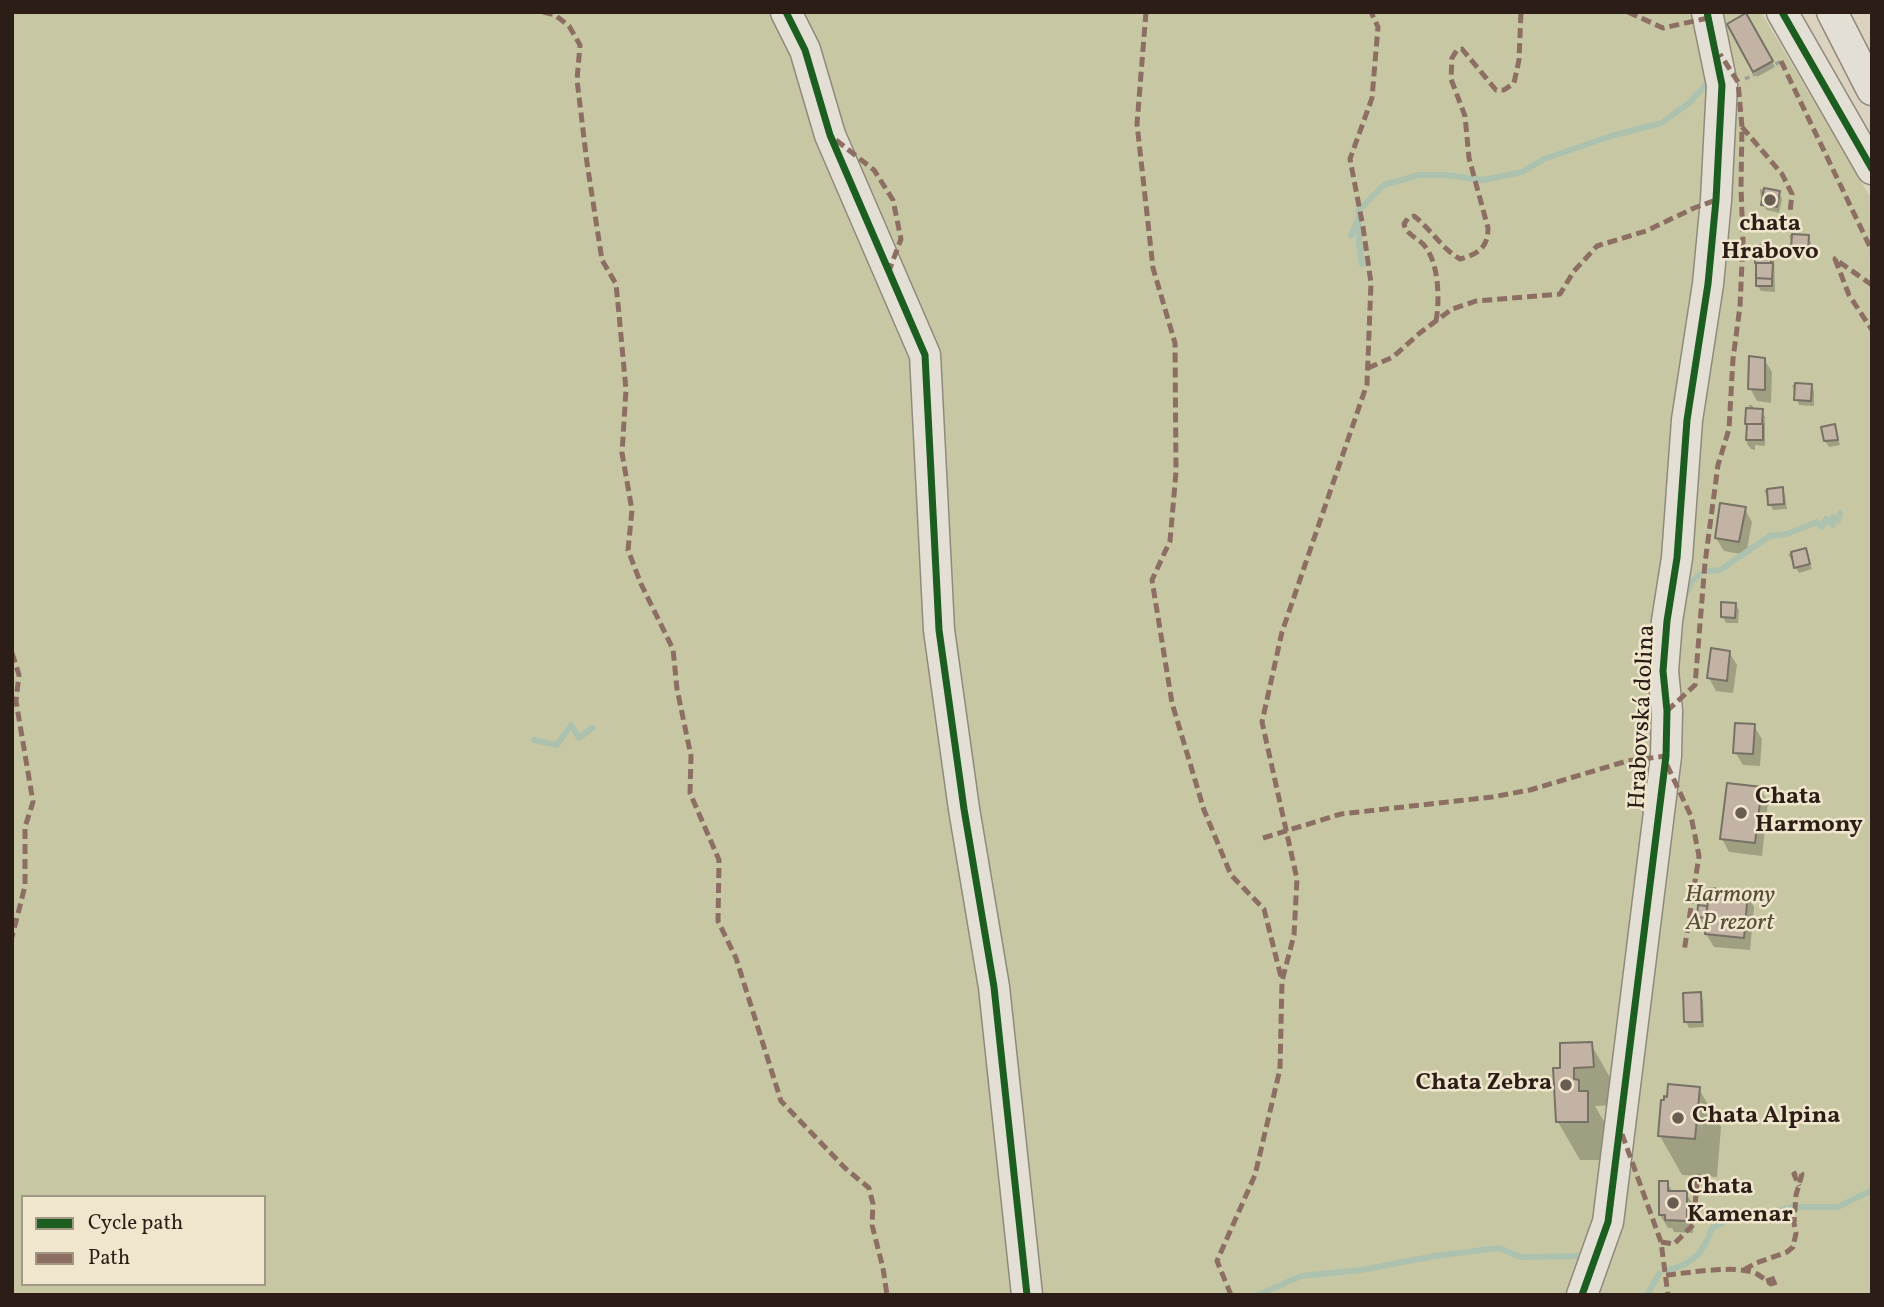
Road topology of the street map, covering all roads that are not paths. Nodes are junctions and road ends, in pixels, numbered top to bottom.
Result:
1 (786, 12) edge
2 (1707, 12) edge
3 (1782, 12) edge
4 (1832, 12) edge
5 (1872, 90) edge
6 (1872, 169) edge
7 (1027, 1295) edge
8 (1582, 1295) edge

1 - 7 street
2 - 8 street, Hrabovská dolina
3 - 6 street
4 - 5 street

